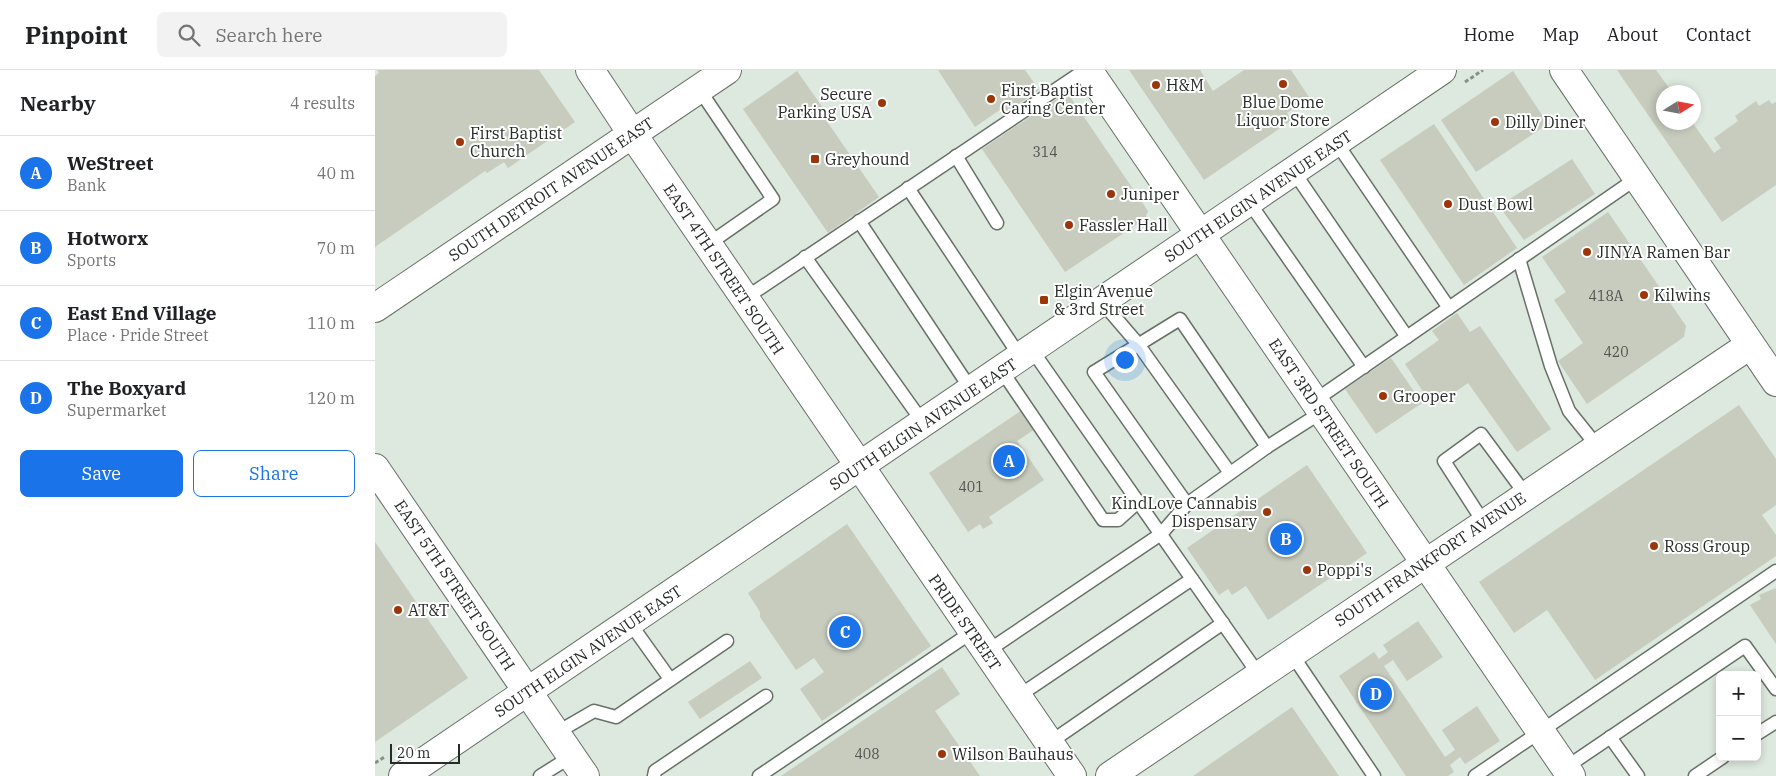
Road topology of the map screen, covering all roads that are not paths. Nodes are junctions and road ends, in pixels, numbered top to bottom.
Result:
1 (590, 70) edge
2 (727, 70) edge
3 (1086, 70) edge
4 (1443, 70) edge
5 (1564, 70) edge
6 (699, 89) junction
7 (633, 135) junction
8 (1337, 142) junction
9 (956, 156) junction
10 (1293, 172) junction
11 (1637, 178) junction
12 (908, 188) junction
13 (1249, 202) junction
14 (859, 221) junction
15 (997, 223) dead end
16 (1201, 235) junction
17 (707, 244) junction
18 (805, 257) junction
19 (1519, 259) junction
20 (744, 299) junction
21 (1102, 302) junction
22 (375, 308) edge
23 (1449, 308) junction
24 (1407, 337) junction
25 (1138, 344) junction
26 (1751, 345) junction
27 (1018, 360) junction
28 (1364, 367) junction
29 (1776, 382) edge
30 (973, 391) junction
31 (1318, 406) junction
32 (924, 424) junction
33 (1597, 446) junction
34 (1267, 447) junction
35 (375, 468) edge
36 (859, 468) junction
37 (1230, 473) junction
38 (1526, 495) junction
39 (1139, 502) junction
40 (1187, 504) junction
41 (1484, 522) junction
42 (1161, 534) junction
43 (1424, 562) junction
44 (1776, 571) edge
45 (1192, 579) junction
46 (630, 623) junction
47 (1223, 623) junction
48 (727, 641) dead end
49 (979, 642) junction
50 (1291, 653) junction
51 (1259, 675) junction
52 (670, 679) junction
53 (1776, 689) edge
54 (528, 692) junction
55 (766, 696) dead end
56 (1017, 697) junction
57 (1776, 722) edge
58 (1540, 731) junction
59 (1761, 731) edge
60 (556, 733) junction
61 (1610, 737) junction
62 (1049, 743) junction
63 (1717, 761) edge
64 (578, 766) edge
65 (1568, 772) edge
66 (403, 776) edge
67 (540, 776) edge
68 (654, 776) edge
69 (759, 776) edge
70 (1072, 776) edge
71 (1110, 776) edge
72 (1374, 776) edge
73 (1475, 776) edge
74 (1638, 776) edge
75 (1695, 776) edge

1 - 7 street, EAST 4TH STREET SOUTH
2 - 6 street, SOUTH DETROIT AVENUE EAST
3 - 9 lane
3 - 16 street, EAST 3RD STREET SOUTH
4 - 8 street, SOUTH ELGIN AVENUE EAST
5 - 11 street
6 - 7 street, SOUTH DETROIT AVENUE EAST
6 - 17 lane
7 - 17 street, EAST 4TH STREET SOUTH
7 - 22 street, SOUTH DETROIT AVENUE EAST
8 - 10 street, SOUTH ELGIN AVENUE EAST
8 - 23 lane
9 - 12 lane
9 - 15 lane
10 - 13 street, SOUTH ELGIN AVENUE EAST
10 - 24 lane
11 - 19 lane
11 - 26 street
12 - 14 lane
12 - 27 lane
13 - 16 street, SOUTH ELGIN AVENUE EAST
13 - 28 lane
14 - 18 lane
14 - 30 lane
16 - 21 street, SOUTH ELGIN AVENUE EAST
16 - 31 street, EAST 3RD STREET SOUTH
17 - 20 street, EAST 4TH STREET SOUTH
18 - 20 lane
18 - 32 lane
19 - 23 lane
19 - 33 lane
20 - 36 street, EAST 4TH STREET SOUTH
21 - 25 lane
21 - 27 street, SOUTH ELGIN AVENUE EAST
23 - 24 lane
24 - 28 lane
25 - 34 lane
25 - 37 lane
25 - 40 lane
26 - 29 street
26 - 33 street, SOUTH FRANKFORT AVENUE
27 - 30 street, SOUTH ELGIN AVENUE EAST
27 - 39 lane
27 - 39 lane
28 - 31 lane
30 - 32 street, SOUTH ELGIN AVENUE EAST
31 - 34 lane
31 - 43 street, EAST 3RD STREET SOUTH
32 - 36 street, SOUTH ELGIN AVENUE EAST
33 - 38 street, SOUTH FRANKFORT AVENUE
34 - 37 lane
35 - 54 street, EAST 5TH STREET SOUTH
36 - 46 street, SOUTH ELGIN AVENUE EAST
36 - 49 street, PRIDE STREET
37 - 40 lane
38 - 41 street, SOUTH FRANKFORT AVENUE
38 - 41 lane
39 - 42 lane
40 - 42 lane
41 - 43 street, SOUTH FRANKFORT AVENUE
42 - 45 lane
42 - 49 lane
43 - 50 street, SOUTH FRANKFORT AVENUE
43 - 58 street, EAST 3RD STREET SOUTH
44 - 58 lane
45 - 47 lane
45 - 56 lane
46 - 52 lane
46 - 54 street, SOUTH ELGIN AVENUE EAST
47 - 51 lane
47 - 62 lane
48 - 52 lane
49 - 56 street, PRIDE STREET
49 - 69 lane
50 - 51 street, SOUTH FRANKFORT AVENUE
50 - 72 lane
51 - 71 street, SOUTH FRANKFORT AVENUE
52 - 60 lane
53 - 61 lane
54 - 60 street, EAST 5TH STREET SOUTH
54 - 66 street, SOUTH ELGIN AVENUE EAST
55 - 68 lane
56 - 62 street, PRIDE STREET
57 - 59 lane
58 - 65 street, EAST 3RD STREET SOUTH
58 - 73 lane
60 - 64 street, EAST 5TH STREET SOUTH
61 - 65 lane
61 - 74 lane
62 - 70 street, PRIDE STREET
63 - 75 lane
64 - 67 lane

